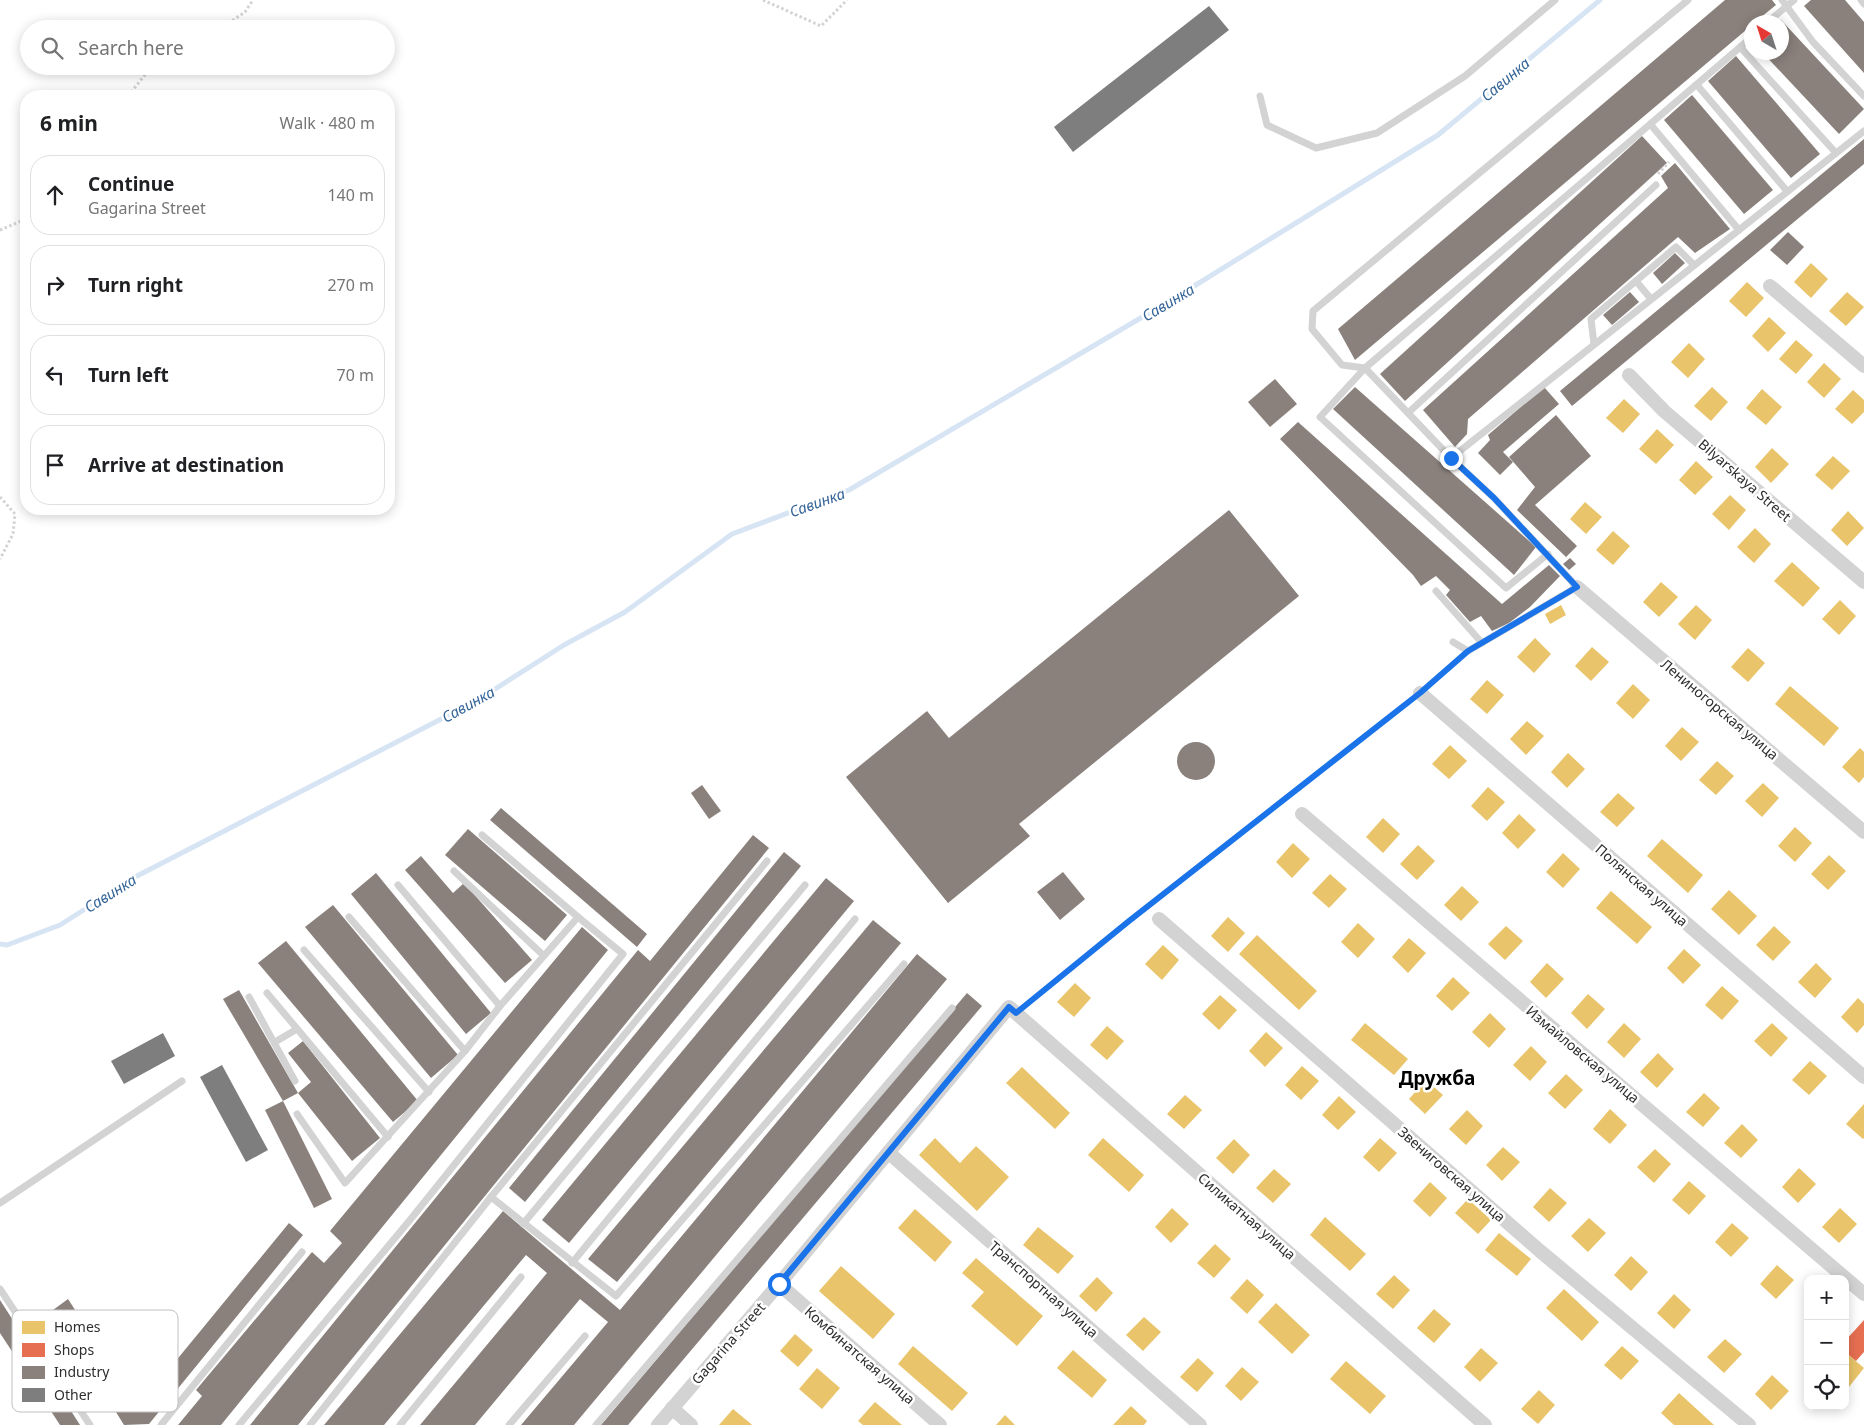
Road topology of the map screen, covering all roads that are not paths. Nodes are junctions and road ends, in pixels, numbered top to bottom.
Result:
1 (1555, 0) edge
2 (1688, 0) edge
3 (1794, 0) edge
4 (1861, 0) edge
5 (1784, 3) edge
6 (1864, 4) edge
7 (1774, 15) edge
8 (1744, 44) edge
9 (1740, 47) junction
10 (1697, 85) junction
11 (1260, 96) dead end
12 (1864, 96) edge
13 (1651, 125) junction
14 (1864, 131) edge
15 (1836, 153) junction
16 (1656, 185) road end
17 (1787, 192) junction
18 (1739, 230) junction
19 (1694, 265) junction
20 (1636, 281) junction
21 (1770, 286) dead end
22 (1651, 299) junction
23 (1594, 344) junction
24 (1864, 366) edge
25 (1364, 368) junction
26 (1629, 375) dead end
27 (1408, 413) junction
28 (1451, 458) junction
29 (1548, 554) junction
30 (1864, 582) edge
31 (1577, 587) junction
32 (1436, 591) dead end
33 (1453, 642) dead end
34 (1482, 643) junction
35 (1420, 693) road end
36 (1302, 814) dead end
37 (1864, 832) edge
38 (482, 835) dead end
39 (767, 861) dead end
40 (454, 871) dead end
41 (398, 885) dead end
42 (804, 885) dead end
43 (349, 917) dead end
44 (578, 917) junction
45 (855, 919) dead end
46 (1159, 919) dead end
47 (304, 950) dead end
48 (543, 955) junction
49 (904, 964) dead end
50 (267, 992) dead end
51 (250, 997) dead end
52 (500, 1006) junction
53 (952, 1008) dead end
54 (1013, 1010) joint
55 (297, 1029) junction
56 (275, 1042) junction
57 (465, 1051) junction
58 (1864, 1077) edge
59 (182, 1081) dead end
60 (295, 1081) dead end
61 (429, 1092) junction
62 (297, 1114) dead end
63 (388, 1137) junction
64 (889, 1153) junction
65 (491, 1197) junction
66 (0, 1203) edge
67 (523, 1224) junction
68 (302, 1252) dead end
69 (572, 1263) junction
70 (521, 1278) dead end
71 (779, 1284) junction
72 (0, 1289) edge
73 (1864, 1294) edge
74 (14, 1310) edge
75 (585, 1336) dead end
76 (178, 1404) edge
77 (672, 1408) junction
78 (81, 1412) edge
79 (172, 1412) edge
80 (90, 1425) edge
81 (161, 1425) edge
82 (240, 1425) edge
83 (310, 1425) edge
84 (400, 1425) edge
85 (509, 1425) edge
86 (596, 1425) edge
87 (658, 1425) edge
88 (691, 1425) edge
89 (940, 1425) edge
90 (1200, 1425) edge
91 (1485, 1425) edge
92 (1749, 1425) edge

1 - 11 lane
2 - 25 lane
3 - 5 lane
4 - 6 lane
5 - 7 lane
5 - 12 lane
8 - 9 lane
9 - 10 lane
9 - 15 lane
10 - 13 lane
10 - 17 lane
13 - 18 lane
13 - 25 lane
14 - 15 lane
15 - 17 lane
16 - 27 lane
17 - 18 lane
18 - 19 lane
19 - 20 lane
19 - 22 lane
20 - 22 lane
20 - 23 lane
21 - 24 street
22 - 23 lane
23 - 28 lane
25 - 27 lane
25 - 29 lane
26 - 30 street, Bilyarskaya Street
27 - 28 lane
28 - 29 lane
29 - 31 lane
31 - 34 lane
31 - 37 street, Лениногорская улица
32 - 34 lane
33 - 34 lane
35 - 58 street, Полянская улица
36 - 73 street, Измайловская улица
38 - 44 lane
39 - 65 lane
40 - 48 lane
41 - 52 lane
42 - 67 lane
43 - 57 lane
44 - 48 lane
44 - 82 lane
45 - 69 lane
46 - 92 street, Звениговская улица
47 - 61 lane
48 - 52 lane
49 - 69 lane
50 - 55 lane
51 - 56 lane
52 - 57 lane
53 - 86 lane
54 - 64 street, Gagarina Street
54 - 91 street, Силикатная улица
55 - 56 lane
55 - 63 lane
56 - 60 lane
57 - 61 lane
59 - 66 lane
61 - 63 lane
62 - 63 lane
64 - 71 street, Gagarina Street
64 - 90 street, Транспортная улица
65 - 67 lane
65 - 83 lane
67 - 69 lane
68 - 76 lane
70 - 84 lane
71 - 77 street, Gagarina Street
71 - 89 street, Комбинатская улица
72 - 74 lane
75 - 85 lane
77 - 87 street, Gagarina Street
77 - 88 street
78 - 80 lane
79 - 81 lane

